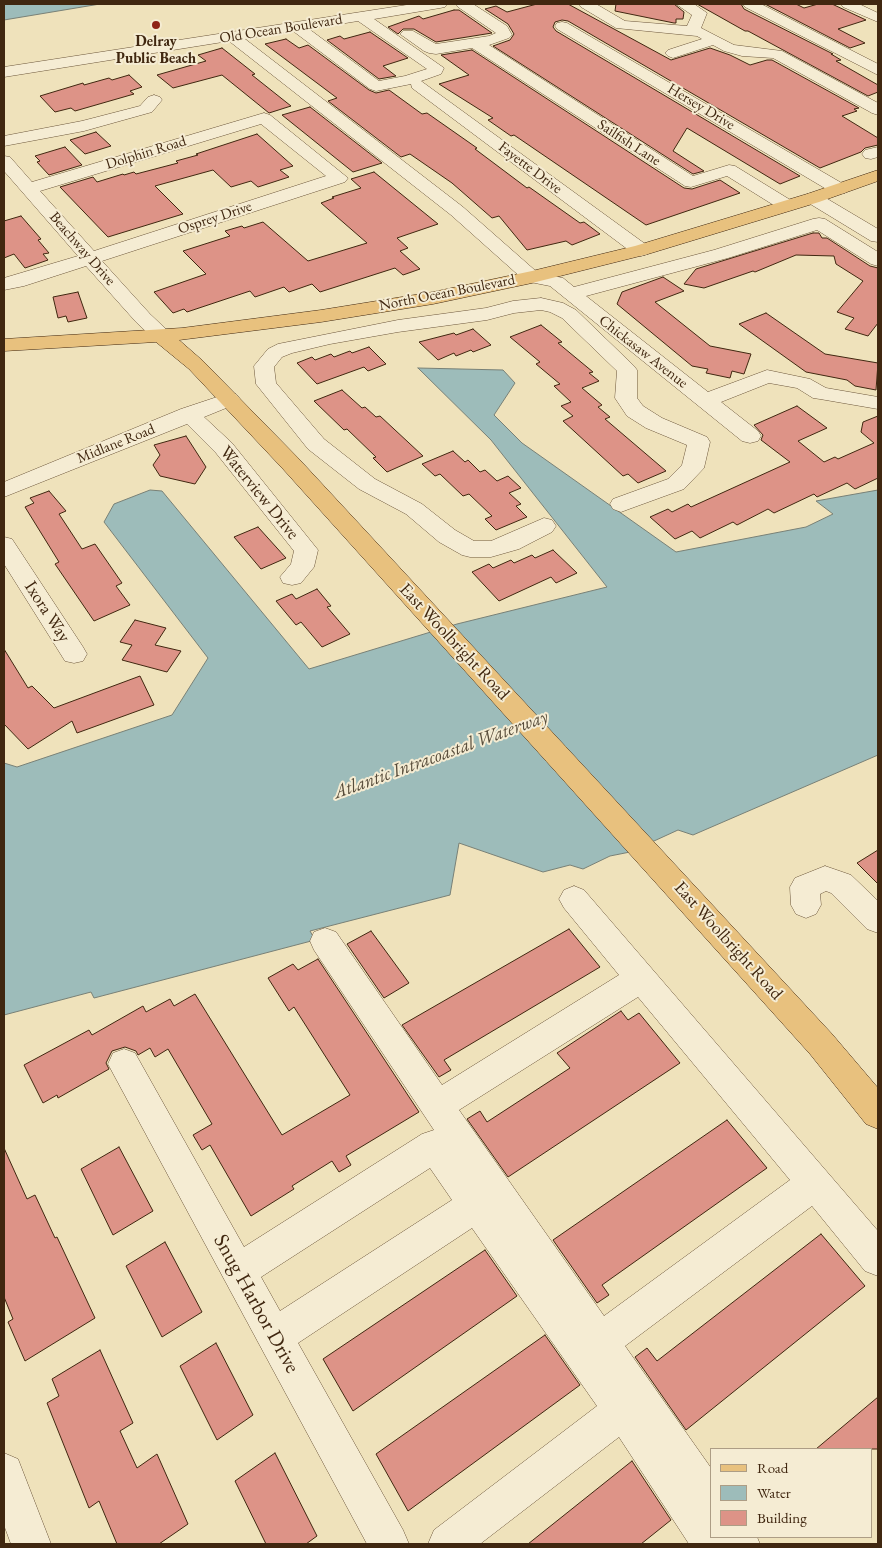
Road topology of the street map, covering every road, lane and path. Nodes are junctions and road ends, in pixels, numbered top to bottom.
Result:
1 (440, 4) edge
2 (462, 4) edge
3 (586, 4) edge
4 (683, 4) edge
5 (750, 4) edge
6 (848, 4) edge
7 (379, 14) junction
8 (362, 17) junction
9 (878, 18) edge
10 (562, 26) dead end
11 (297, 27) junction
12 (692, 32) junction
13 (233, 37) junction
14 (715, 40) junction
15 (478, 45) dead end
16 (673, 53) dead end
17 (878, 70) edge
18 (4, 72) edge
19 (418, 85) dead end
20 (154, 100) dead end
21 (878, 110) edge
22 (264, 118) joint
23 (4, 141) edge
24 (4, 161) edge
25 (878, 175) edge
26 (29, 189) junction
27 (839, 189) junction
28 (820, 202) junction
29 (786, 205) junction
30 (690, 235) junction
31 (878, 237) edge
32 (641, 250) junction
33 (717, 256) junction
34 (91, 258) junction
35 (878, 260) edge
36 (532, 276) junction
37 (508, 282) junction
38 (4, 284) edge
39 (487, 286) junction
40 (570, 294) junction
41 (512, 307) junction
42 (162, 336) junction
43 (4, 345) edge
44 (229, 399) junction
45 (706, 402) junction
46 (878, 403) edge
47 (189, 414) junction
48 (750, 436) dead end
49 (4, 490) edge
50 (621, 504) dead end
51 (544, 526) dead end
52 (4, 546) edge
53 (292, 577) dead end
54 (74, 654) dead end
55 (574, 899) dead end
56 (806, 905) dead end
57 (878, 920) edge
58 (325, 940) dead end
59 (641, 978) junction
60 (124, 1064) dead end
61 (437, 1106) junction
62 (878, 1113) edge
63 (815, 1184) junction
64 (475, 1205) junction
65 (878, 1258) edge
66 (238, 1271) junction
67 (274, 1337) junction
68 (600, 1342) junction
69 (623, 1410) junction
70 (4, 1473) edge
71 (710, 1501) edge
72 (32, 1544) edge
73 (389, 1544) edge
74 (448, 1544) edge
75 (713, 1544) edge

1 - 7 street, Old Ocean Boulevard
2 - 7 street
3 - 12 street
4 - 12 street
5 - 17 street
6 - 9 street
7 - 8 street, Old Ocean Boulevard
8 - 11 street, Old Ocean Boulevard
8 - 11 street
10 - 27 street, Hersey Drive
11 - 13 street, Old Ocean Boulevard
12 - 14 street
13 - 18 street, Old Ocean Boulevard
13 - 36 street
14 - 16 street
14 - 21 street
15 - 29 street, Sailfish Lane
19 - 32 street, Fayette Drive
20 - 23 street
22 - 26 street, Dolphin Road
22 - 34 street, Osprey Drive
24 - 26 street, Beachway Drive
25 - 27 main road, North Ocean Boulevard
26 - 34 street, Beachway Drive
27 - 28 main road, North Ocean Boulevard
28 - 29 main road, North Ocean Boulevard
28 - 31 street
29 - 30 main road, North Ocean Boulevard
30 - 32 main road, North Ocean Boulevard
30 - 33 street
32 - 36 main road, North Ocean Boulevard
33 - 35 street
33 - 40 street
34 - 38 street, Osprey Drive
34 - 42 street, Beachway Drive
36 - 37 main road, North Ocean Boulevard
36 - 40 street, Chickasaw Avenue
37 - 39 main road, North Ocean Boulevard
37 - 41 street
39 - 41 street
39 - 42 main road, North Ocean Boulevard
40 - 45 street, Chickasaw Avenue
41 - 50 street
41 - 51 street
42 - 43 main road, North Ocean Boulevard
42 - 44 main road, East Woolbright Road
44 - 47 street, Midlane Road
44 - 62 main road, East Woolbright Road
45 - 46 street
45 - 48 street, Chickasaw Avenue
47 - 49 street, Midlane Road
47 - 53 street, Waterview Drive
52 - 54 street, Ixora Way
55 - 59 street
56 - 57 street
58 - 61 street
59 - 61 street
59 - 63 street
60 - 66 street, Snug Harbor Drive
61 - 68 street
63 - 65 street
63 - 68 street
64 - 66 street
64 - 67 street
64 - 69 street
66 - 67 street, Snug Harbor Drive
67 - 73 street, Snug Harbor Drive
68 - 71 street
69 - 74 street
69 - 75 street
70 - 72 street

